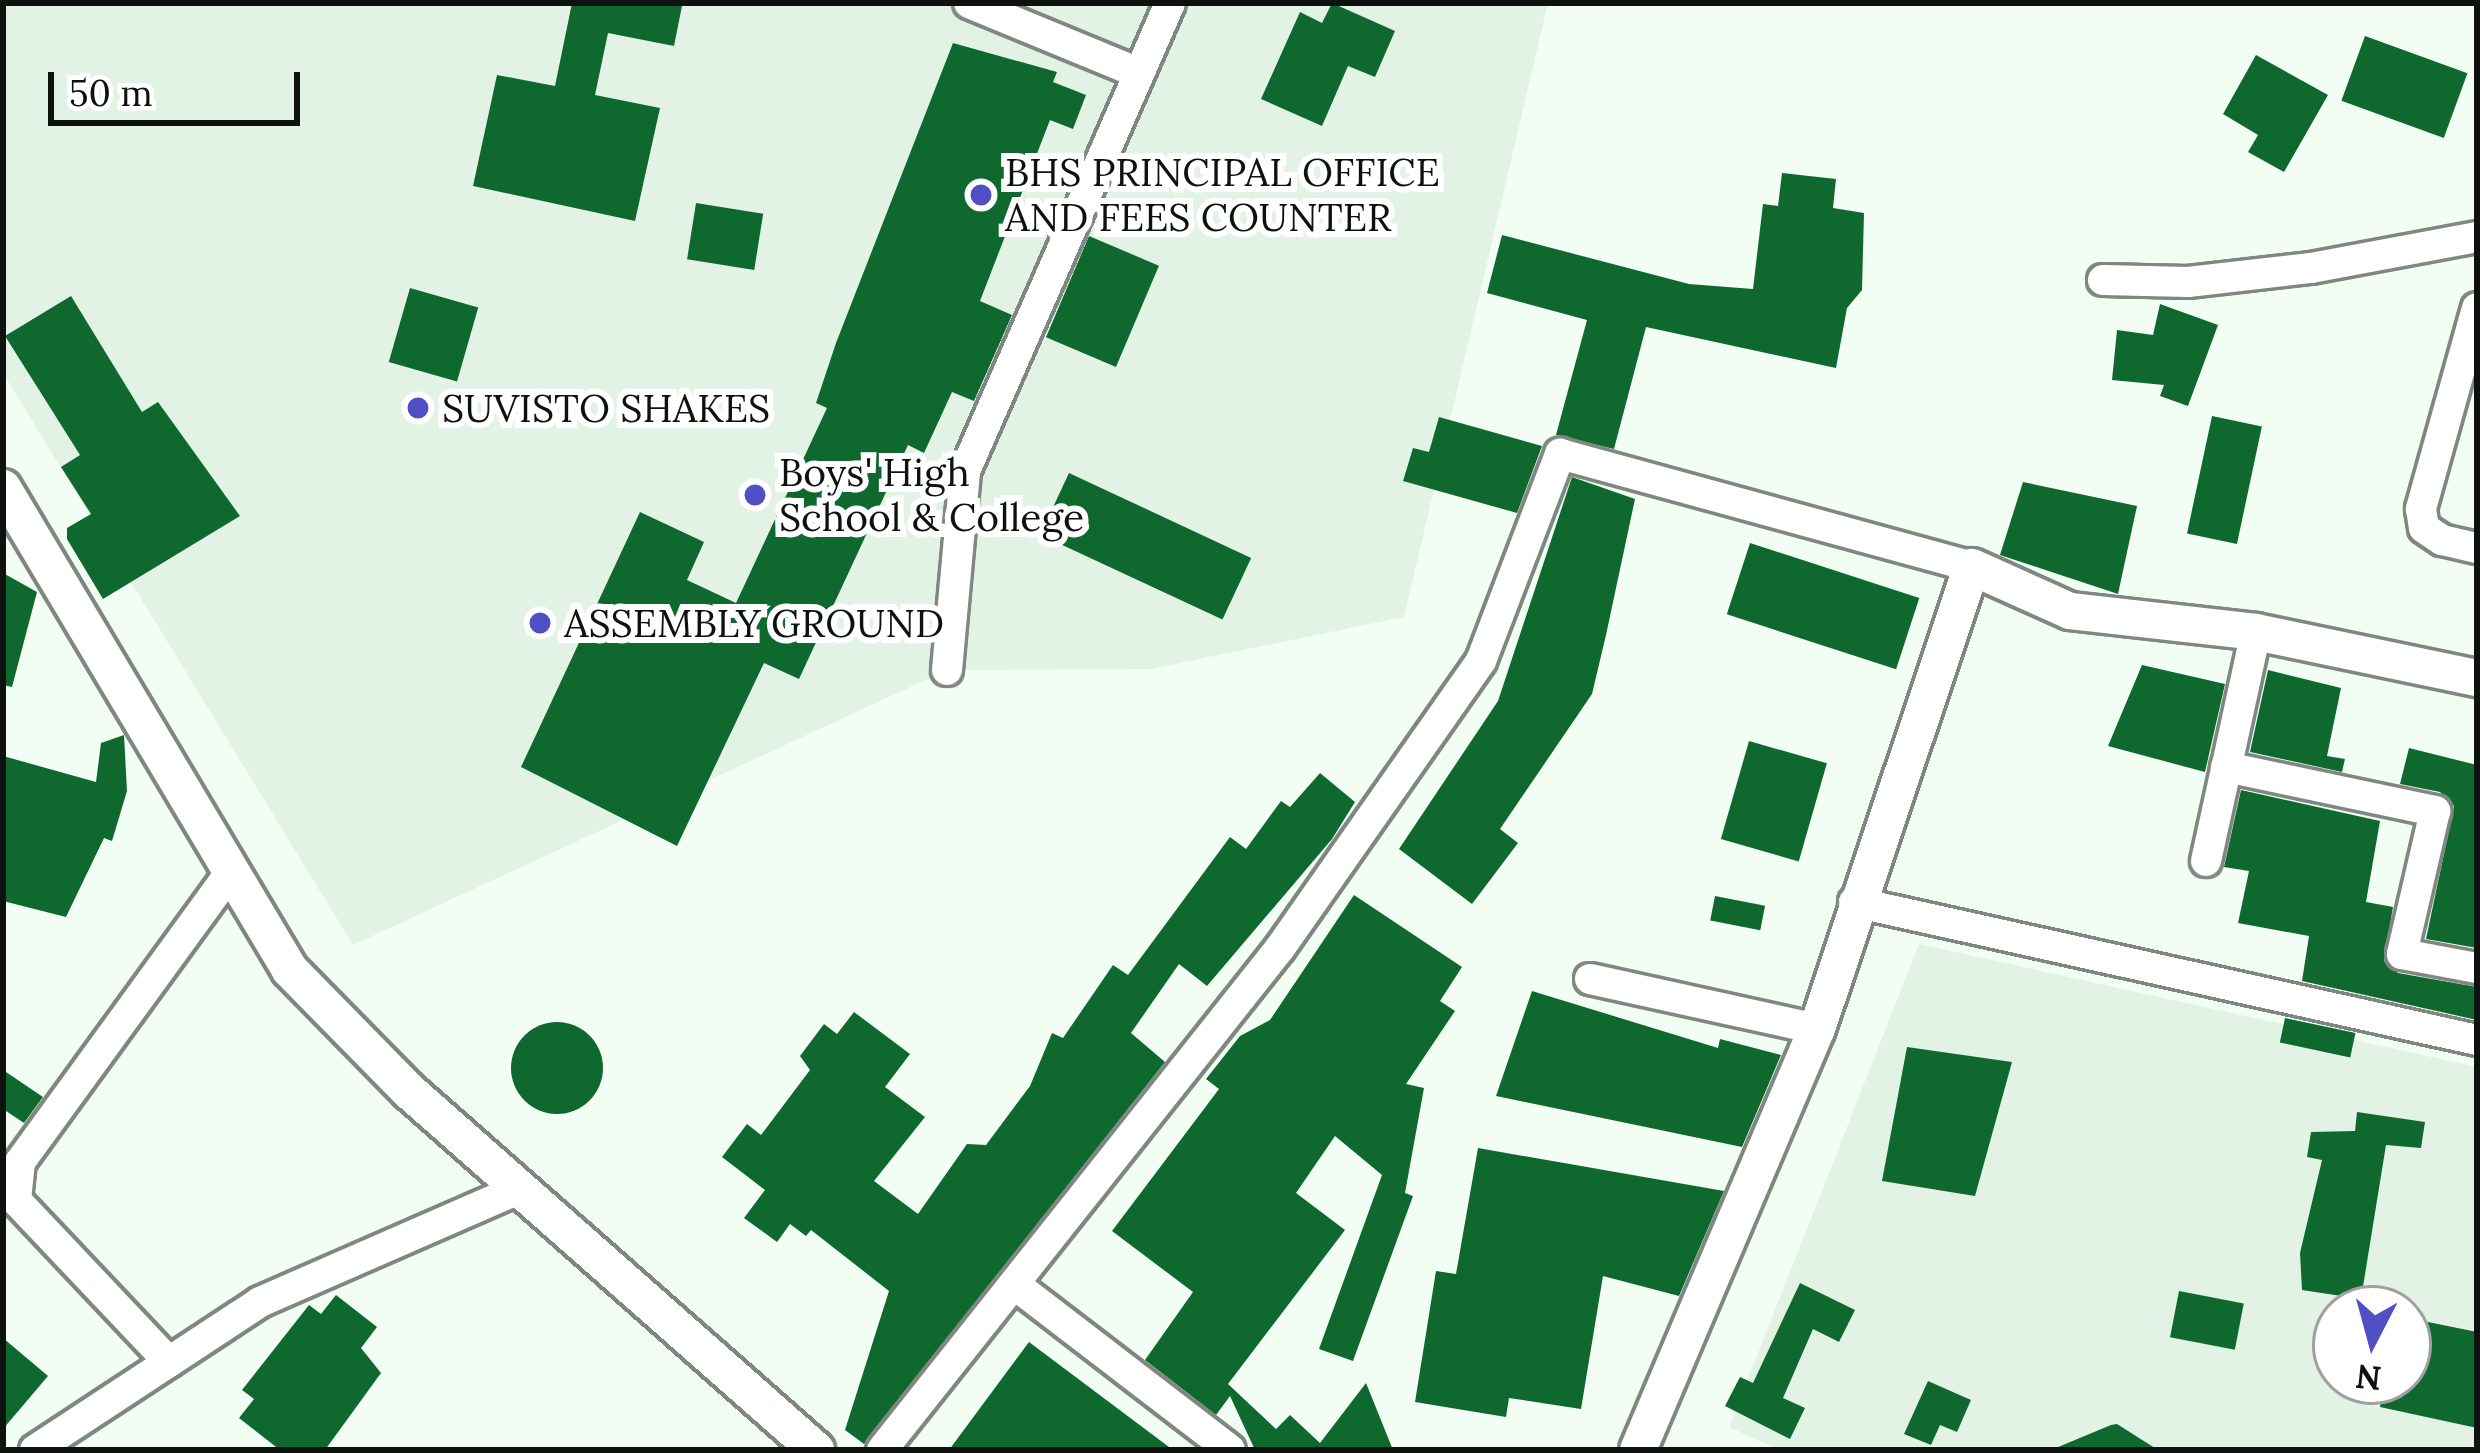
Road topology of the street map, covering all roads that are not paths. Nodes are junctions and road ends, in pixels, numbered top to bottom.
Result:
1 (969, 3) edge
2 (1170, 3) edge
3 (1139, 74) junction
4 (2477, 237) edge
5 (2104, 280) dead end
6 (2477, 308) edge
7 (3, 488) edge
8 (2477, 548) edge
9 (1972, 567) junction
10 (2256, 632) junction
11 (947, 670) dead end
12 (2477, 678) edge
13 (2227, 766) junction
14 (2206, 861) dead end
15 (231, 872) junction
16 (1854, 902) junction
17 (2477, 968) edge
18 (1590, 979) dead end
19 (1817, 1029) junction
20 (2477, 1040) edge
21 (519, 1189) junction
22 (1014, 1283) junction
23 (169, 1362) junction
24 (35, 1450) edge
25 (816, 1450) edge
26 (883, 1450) edge
27 (1230, 1450) edge
28 (1638, 1450) edge

1 - 3 street
2 - 3 street
3 - 11 street
4 - 5 street
6 - 8 street
7 - 15 street
9 - 10 street
9 - 16 street
9 - 22 street
10 - 12 street
10 - 13 street
13 - 14 street
13 - 17 street
15 - 21 street
15 - 23 street
16 - 19 street
16 - 20 street
18 - 19 street
19 - 28 street
21 - 23 street
21 - 25 street
22 - 26 street
22 - 27 street
23 - 24 street

